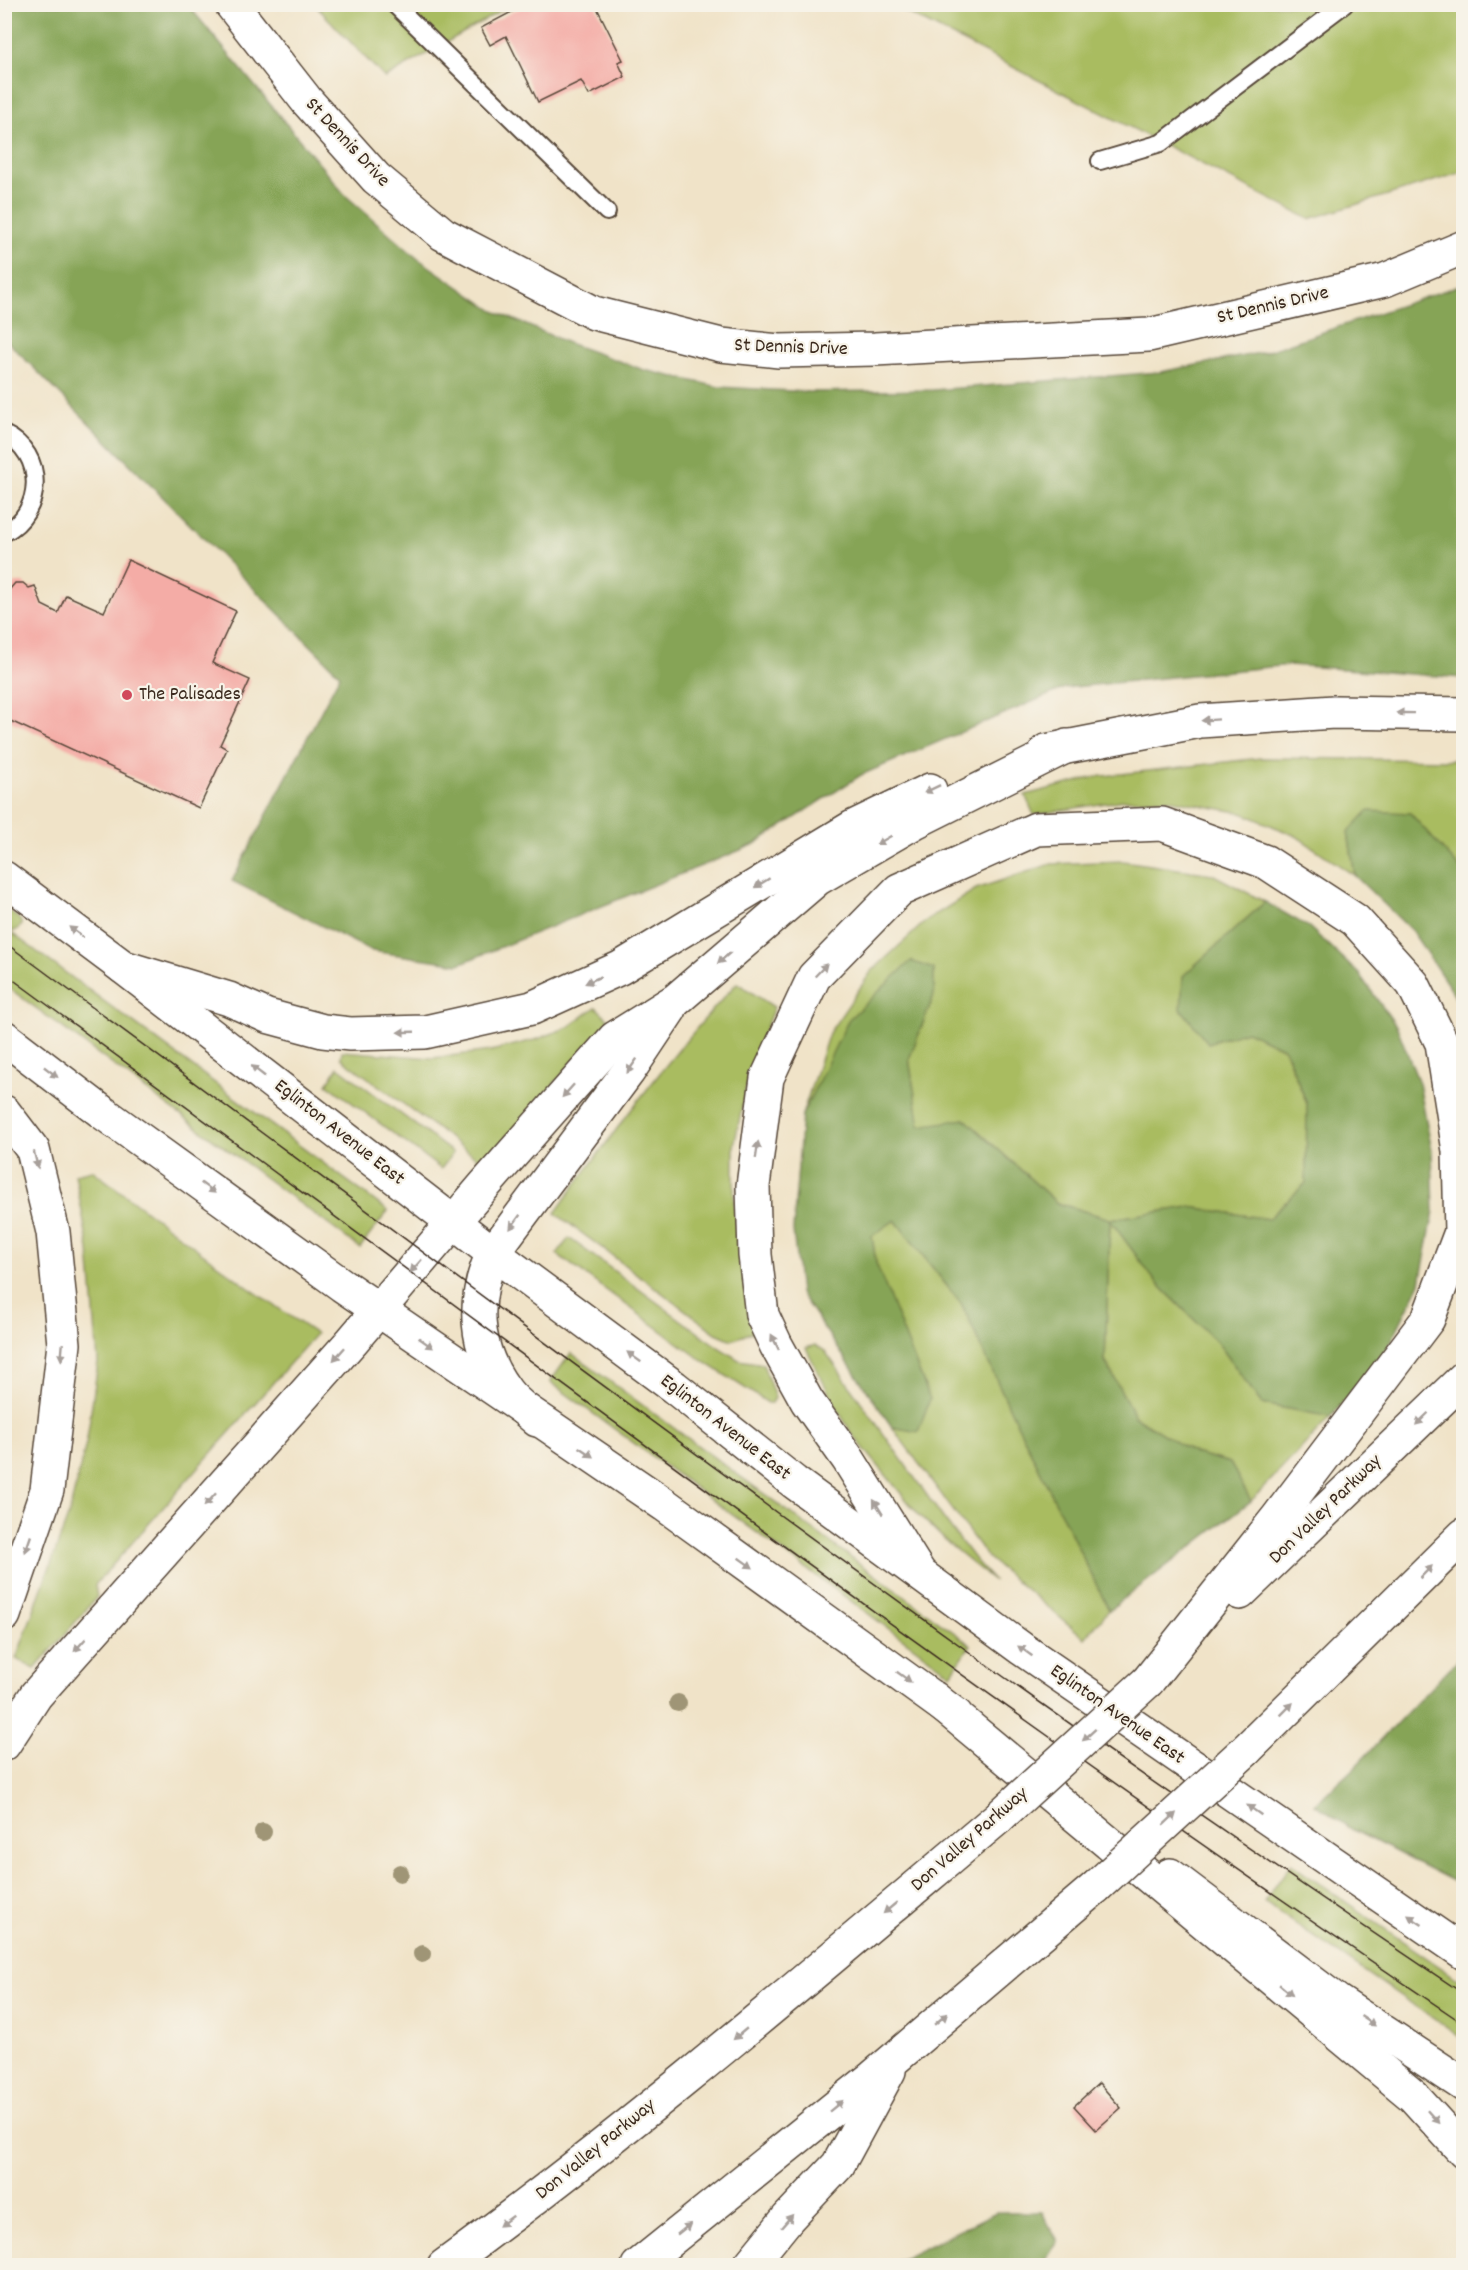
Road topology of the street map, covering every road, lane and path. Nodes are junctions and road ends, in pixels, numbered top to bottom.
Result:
1 (231, 4) edge
2 (394, 4) edge
3 (1345, 4) edge
4 (1100, 162) dead end
5 (607, 212) dead end
6 (1464, 248) edge
7 (4, 434) edge
8 (4, 533) edge
9 (1464, 714) edge
10 (1067, 746) junction
11 (4, 878) edge
12 (123, 967) junction
13 (676, 1000) junction
14 (4, 1036) edge
15 (4, 1112) edge
16 (454, 1222) junction
17 (493, 1253) junction
18 (378, 1310) junction
19 (1464, 1378) edge
20 (537, 1420) junction
21 (1464, 1535) edge
22 (921, 1574) junction
23 (4, 1615) edge
24 (1148, 1681) junction
25 (933, 1698) junction
26 (4, 1744) edge
27 (1464, 1953) edge
28 (897, 2056) junction
29 (1464, 2085) edge
30 (1464, 2152) edge
31 (444, 2265) edge
32 (638, 2265) edge
33 (749, 2265) edge

1 - 6 main road, St Dennis Drive
2 - 5 lane
3 - 4 lane
7 - 8 lane
9 -> 10 main road
10 -> 12 main road
10 -> 13 main road
12 -> 11 main road, Eglinton Avenue East
16 -> 12 main road, Eglinton Avenue East
13 -> 16 main road
13 -> 17 main road
14 -> 18 main road
15 -> 23 main road
16 - 17 main road, Eglinton Avenue East
16 -> 18 main road
17 - 20 main road
22 -> 17 main road, Eglinton Avenue East
18 -> 20 main road
18 -> 26 main road
19 -> 24 main road, Don Valley Parkway
20 -> 25 main road
28 -> 21 main road, bridge
22 -> 24 main road
27 -> 22 main road, Eglinton Avenue East
24 -> 31 main road, Don Valley Parkway, bridge
25 -> 29 main road
25 -> 30 main road
32 -> 28 main road
33 -> 28 main road

